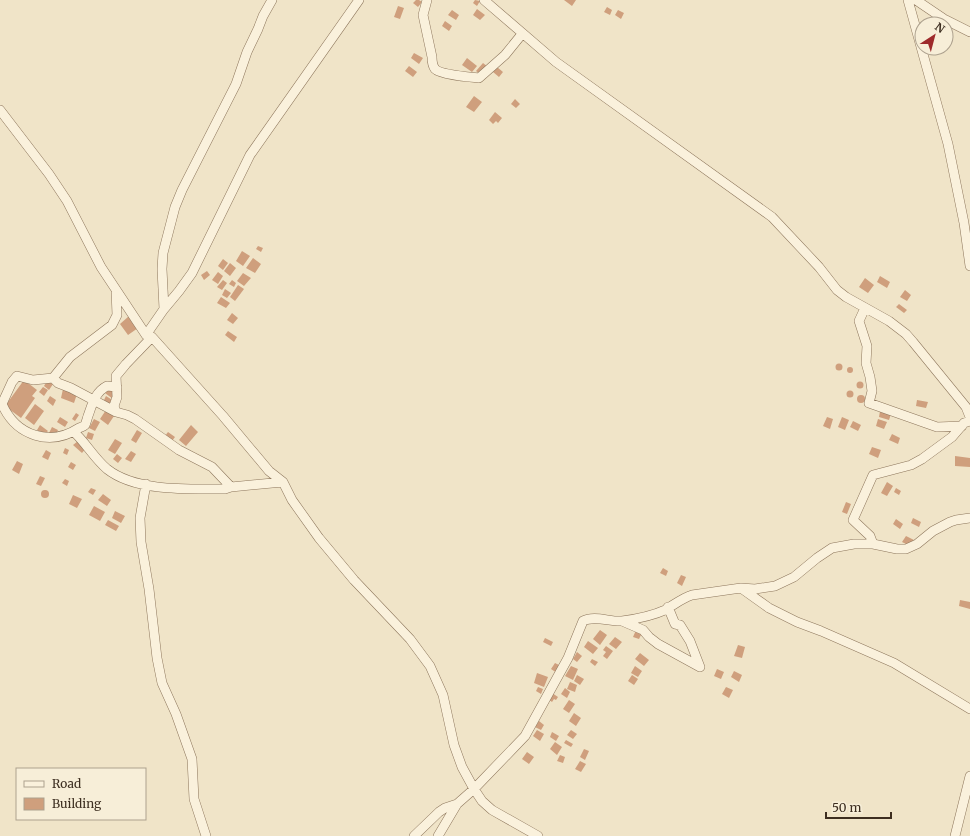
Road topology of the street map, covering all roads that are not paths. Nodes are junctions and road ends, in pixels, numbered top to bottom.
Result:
1 (272, 0) edge
2 (360, 0) edge
3 (427, 0) edge
4 (484, 0) edge
5 (908, 0) edge
6 (916, 0) edge
7 (970, 32) edge
8 (522, 34) junction
9 (0, 110) edge
10 (970, 266) edge
11 (116, 290) junction
12 (865, 308) junction
13 (164, 309) junction
14 (149, 336) junction
15 (52, 378) junction
16 (117, 387) junction
17 (93, 400) junction
18 (116, 412) junction
19 (970, 417) edge
20 (970, 421) edge
21 (962, 426) junction
22 (74, 432) junction
23 (284, 482) junction
24 (146, 484) junction
25 (231, 487) junction
26 (970, 518) edge
27 (874, 544) junction
28 (741, 588) junction
29 (668, 607) junction
30 (622, 621) junction
31 (970, 709) edge
32 (970, 776) edge
33 (474, 789) junction
34 (457, 804) junction
35 (206, 836) edge
36 (414, 836) edge
37 (438, 836) edge
38 (538, 836) edge
39 (955, 836) edge

1 - 13 street
2 - 13 street
3 - 8 street
4 - 8 street
5 - 10 street
6 - 7 street
8 - 12 street
9 - 11 street
11 - 14 street
11 - 15 street
12 - 19 street
12 - 21 street
13 - 14 street
14 - 16 street
14 - 23 street
15 - 17 street
15 - 22 street
16 - 17 street
16 - 18 street
17 - 18 street
17 - 22 street
18 - 25 street
20 - 21 street
21 - 27 street
22 - 24 street
23 - 25 street
23 - 33 street
24 - 25 street
24 - 35 street
26 - 27 street
27 - 28 street
28 - 29 street
28 - 31 street
29 - 30 street
29 - 30 street
30 - 33 street
32 - 39 street
33 - 34 street
33 - 38 street
34 - 36 street
34 - 37 street

